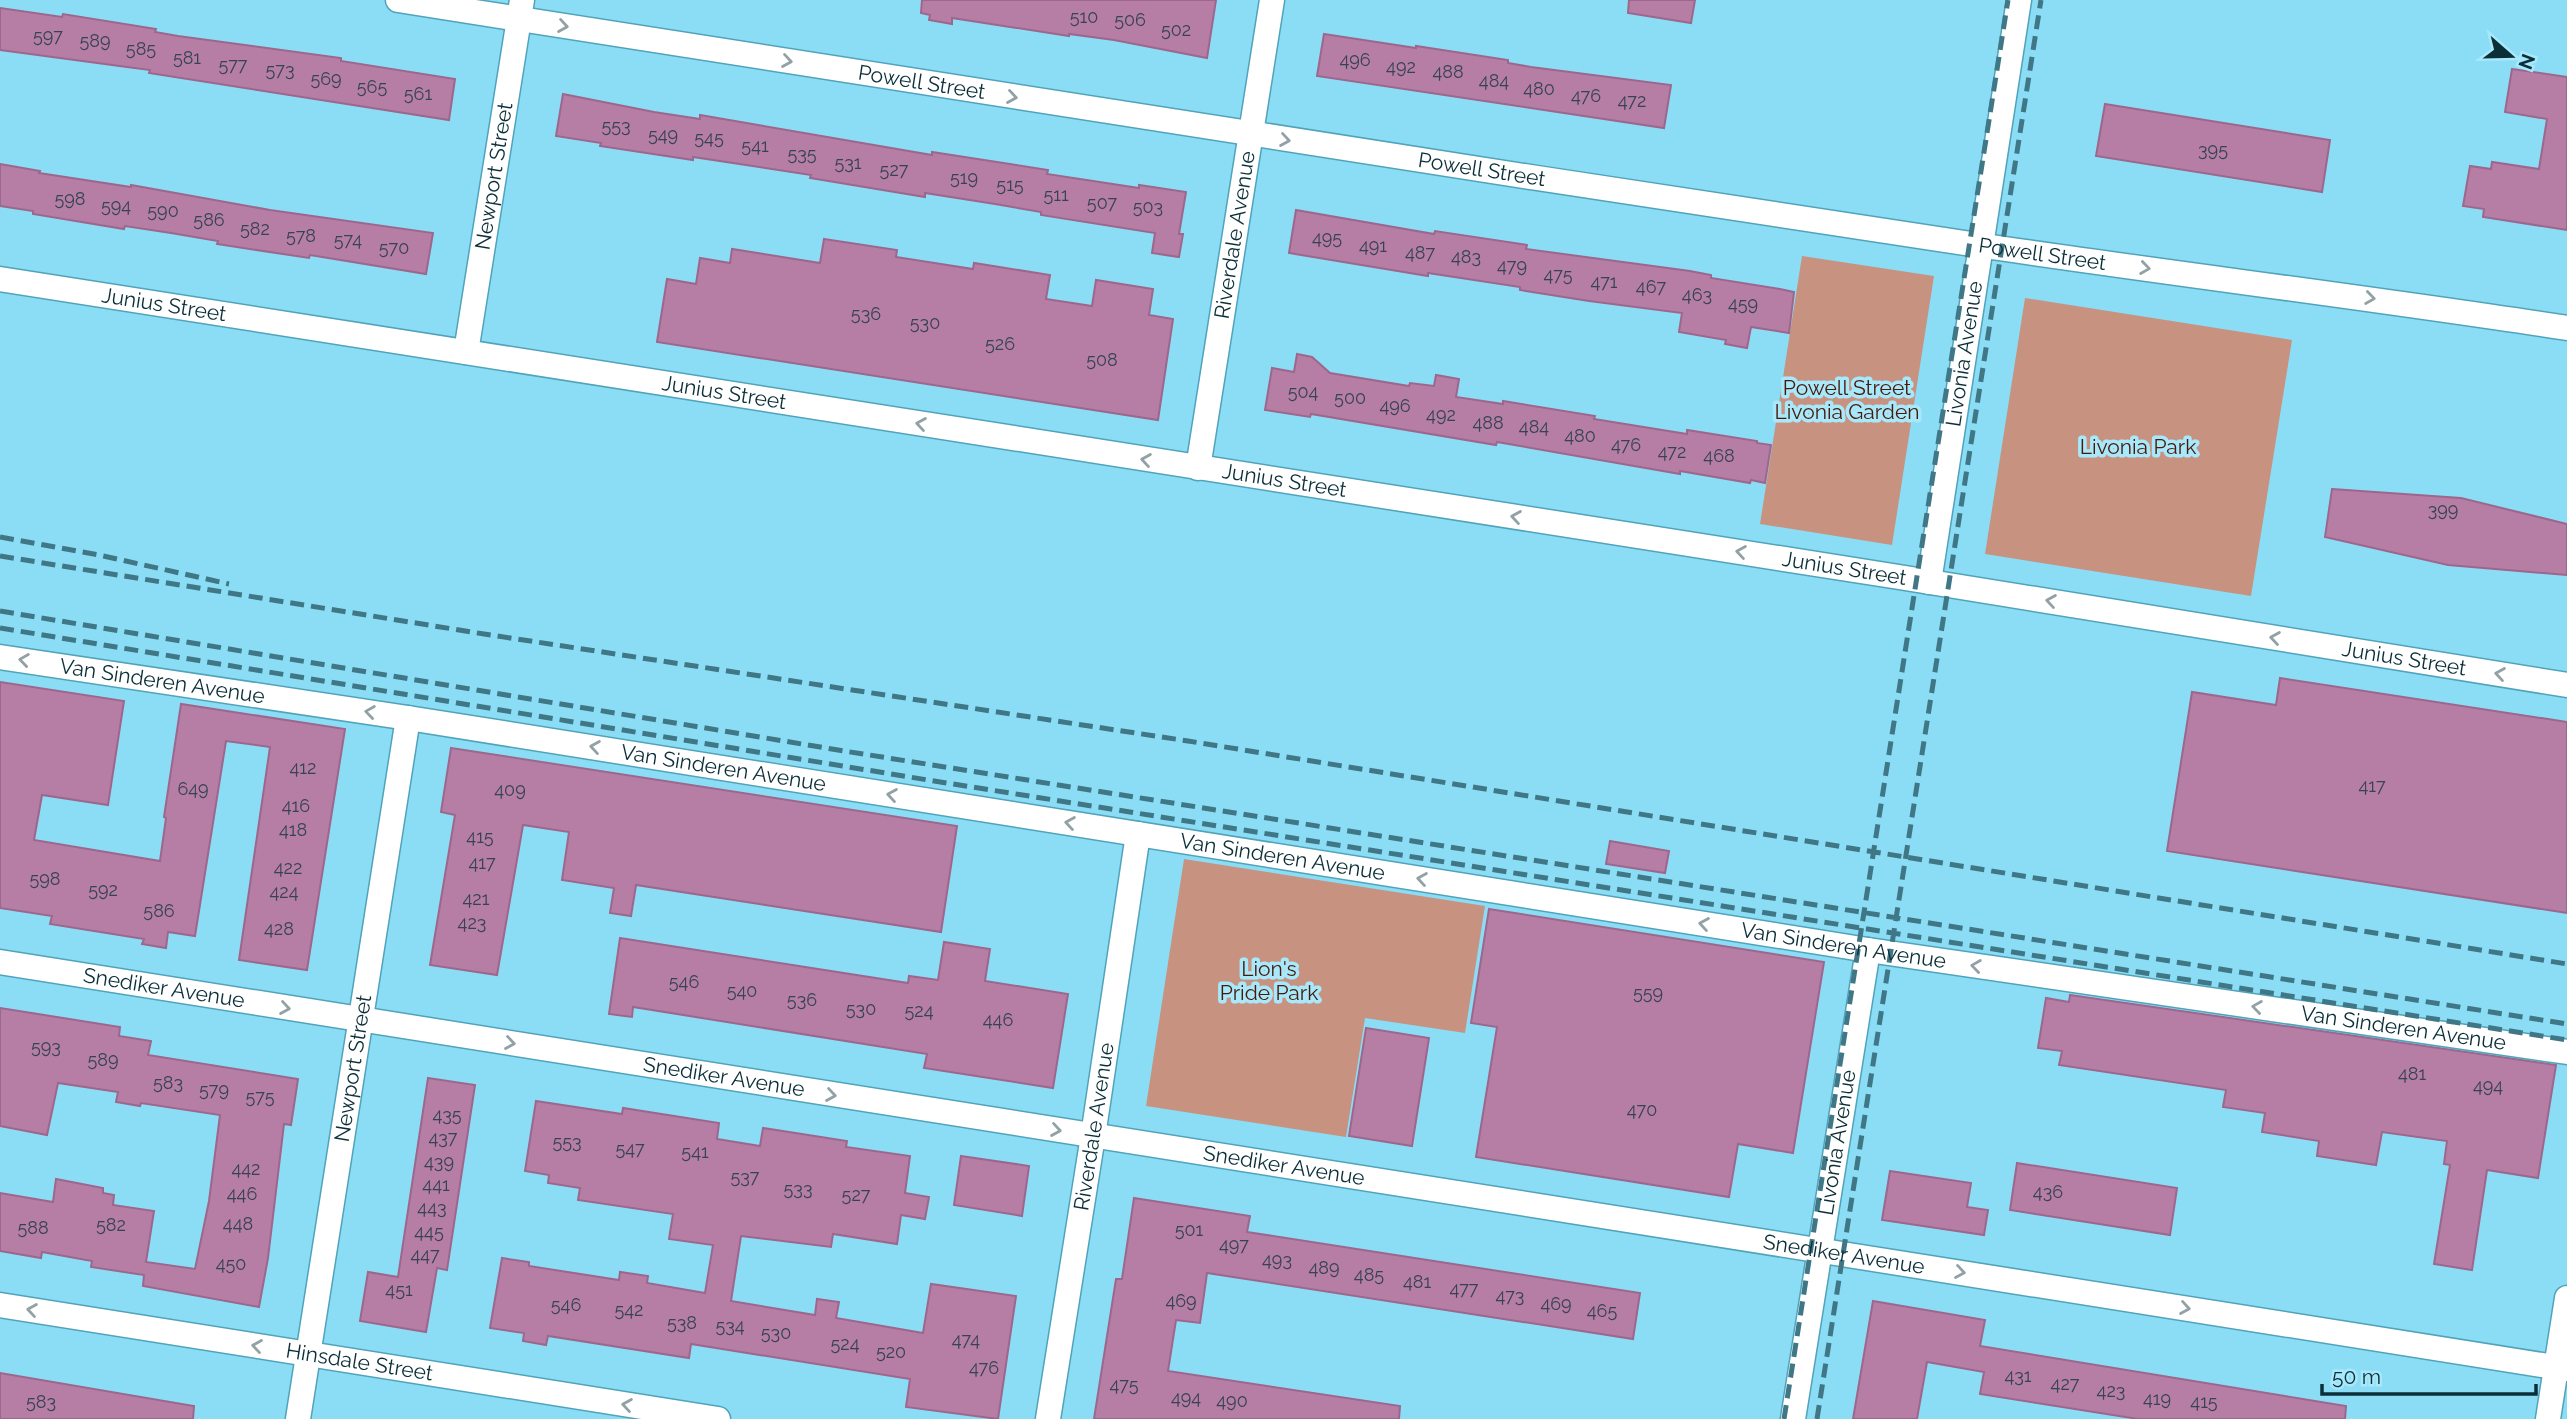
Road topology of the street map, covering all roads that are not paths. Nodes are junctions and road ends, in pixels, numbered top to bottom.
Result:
1 (398, 0) edge
2 (1272, 0) edge
3 (2019, 0) edge
4 (521, 9) edge
5 (1251, 135) junction
6 (1980, 246) junction
7 (0, 279) edge
8 (2567, 328) edge
9 (466, 352) junction
10 (1198, 468) junction
11 (1929, 582) junction
12 (0, 657) edge
13 (2567, 685) edge
14 (408, 718) junction
15 (1138, 834) junction
16 (1868, 950) junction
17 (0, 962) edge
18 (361, 1020) junction
19 (2567, 1052) edge
20 (1093, 1136) junction
21 (1821, 1250) junction
22 (2567, 1298) edge
23 (0, 1305) edge
24 (309, 1355) junction
25 (2562, 1368) edge
26 (299, 1419) edge
27 (718, 1419) edge
28 (1048, 1419) edge
29 (1794, 1419) edge
30 (2548, 1419) edge

1 - 4 street, Powell Street
2 - 5 street, Riverdale Avenue
3 - 6 street, Livonia Avenue
4 -> 5 street, Powell Street
4 - 9 street, Newport Street
5 -> 6 street, Powell Street
5 - 10 street, Riverdale Avenue
6 -> 8 street, Powell Street
6 - 11 street, Livonia Avenue
7 - 9 street, Junius Street
10 -> 9 street, Junius Street
11 -> 10 street, Junius Street
13 -> 11 street, Junius Street
14 -> 12 street, Van Sinderen Avenue
15 -> 14 street, Van Sinderen Avenue
14 - 18 street, Newport Street
16 -> 15 street, Van Sinderen Avenue
15 - 20 street, Riverdale Avenue
19 -> 16 street, Van Sinderen Avenue
16 - 21 street, Livonia Avenue
17 -> 18 street, Snediker Avenue
18 -> 20 street, Snediker Avenue
18 - 24 street, Newport Street
20 - 21 street, Snediker Avenue
20 - 28 street, Riverdale Avenue
21 -> 25 street, Snediker Avenue
21 - 29 street, Livonia Avenue
22 - 25 street
24 -> 23 street, Hinsdale Street
24 - 26 street, Newport Street
27 -> 24 street, Hinsdale Street
25 - 30 street

